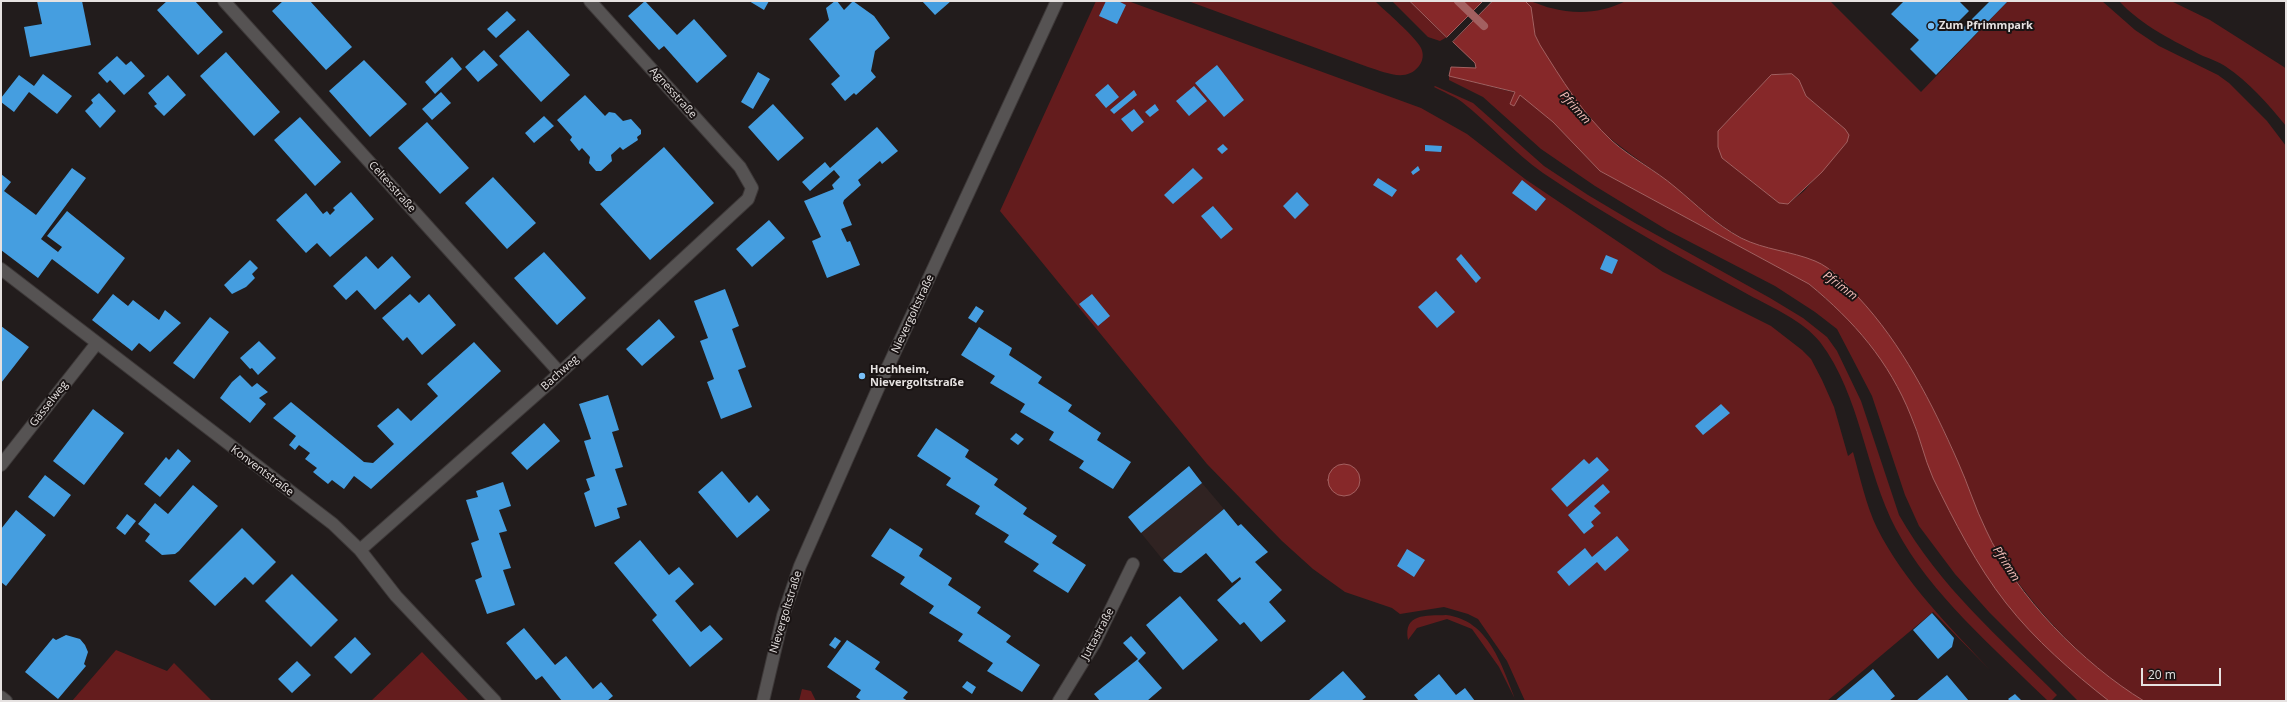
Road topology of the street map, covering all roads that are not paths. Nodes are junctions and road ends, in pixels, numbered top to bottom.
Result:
1 (224, 1) edge
2 (590, 1) edge
3 (1057, 1) edge
4 (752, 188) joint
5 (1, 270) edge
6 (97, 343) junction
7 (560, 373) junction
8 (1, 465) edge
9 (360, 550) junction
10 (1133, 564) dead end
11 (1, 697) edge
12 (6, 701) edge
13 (495, 701) edge
14 (763, 701) edge
15 (1059, 701) edge

1 - 7 street, Celtesstraße
2 - 4 street, Agnesstraße
3 - 14 street, Nievergoltstraße
4 - 7 street, Bachweg
5 - 6 street, Konventstraße
6 - 8 street, Gässelweg
6 - 9 street, Konventstraße
7 - 9 street, Bachweg
9 - 13 street, Konventstraße
10 - 15 street, Juttastraße
11 - 12 street

